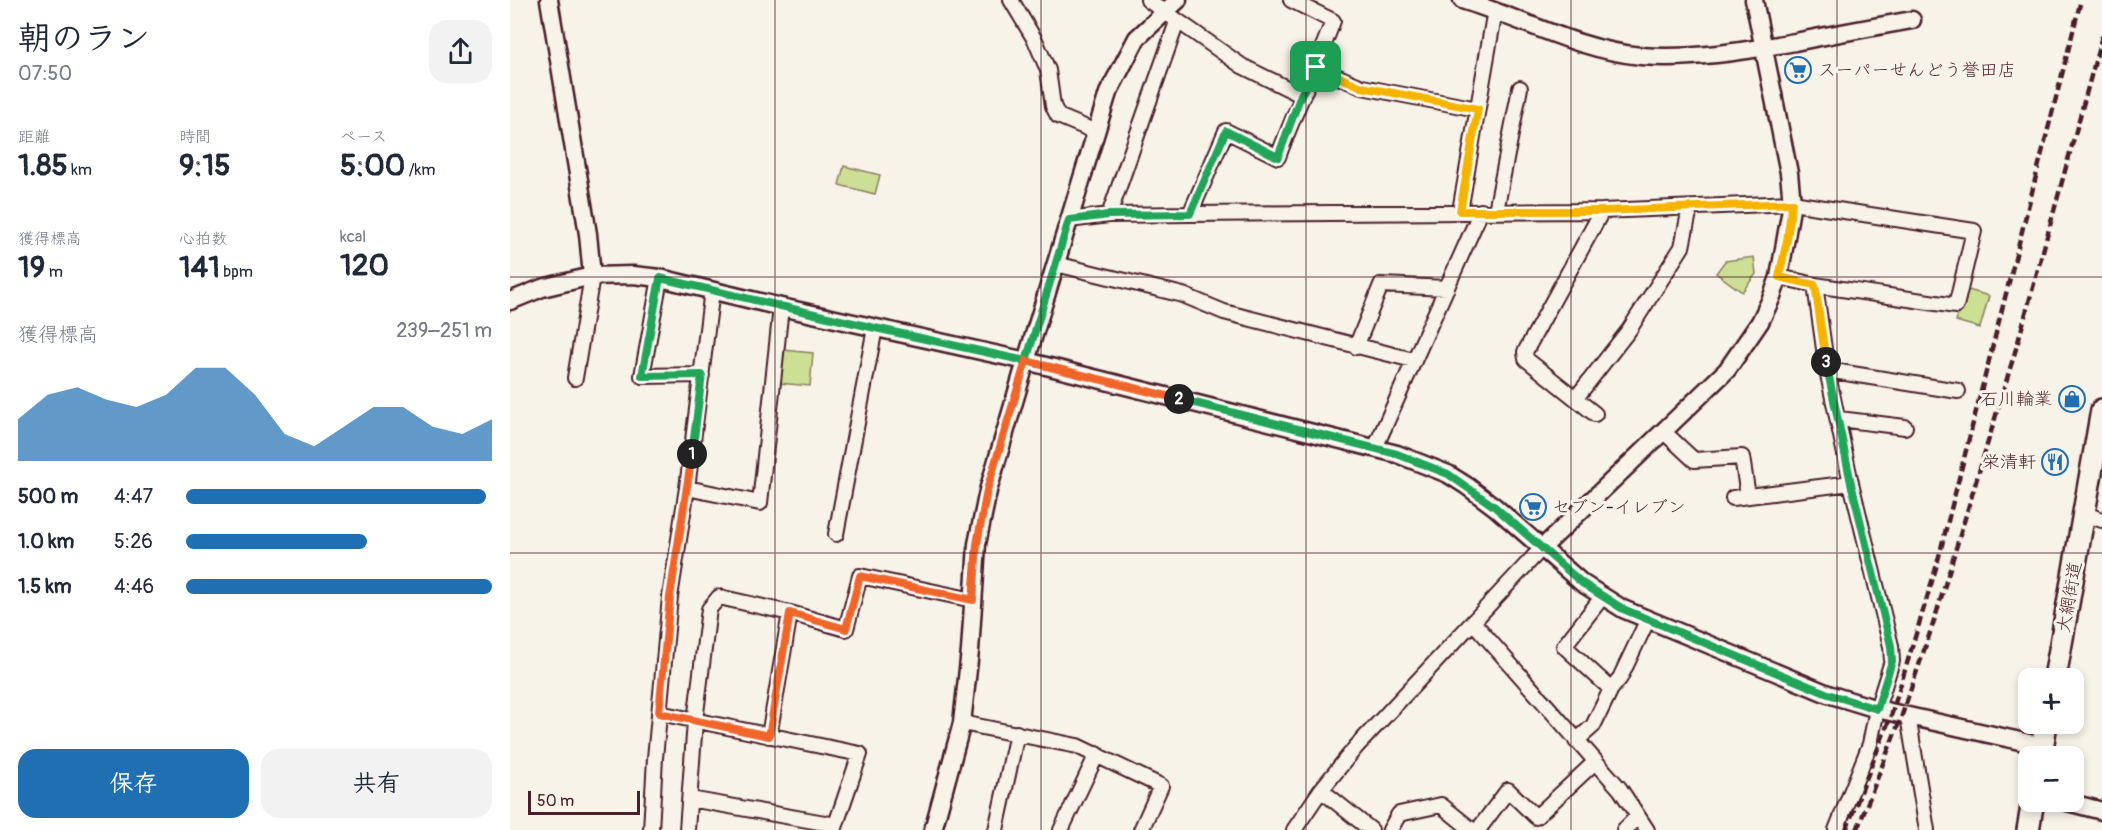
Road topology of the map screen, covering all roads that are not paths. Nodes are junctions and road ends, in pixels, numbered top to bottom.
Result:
1 (549, 0) edge
2 (1011, 0) edge
3 (1148, 0) edge
4 (1178, 0) edge
5 (1291, 0) edge
6 (1462, 0) edge
7 (1754, 0) edge
8 (1495, 10) junction
9 (1163, 12) junction
10 (1912, 20) dead end
11 (1178, 22) junction
12 (1762, 48) junction
13 (1316, 67) junction
14 (1520, 88) dead end
15 (1301, 95) junction
16 (1478, 109) junction
17 (1095, 131) junction
18 (1792, 203) junction
19 (1690, 208) junction
20 (1460, 211) junction
21 (1481, 211) junction
22 (1496, 211) junction
23 (1602, 211) junction
24 (1190, 214) junction
25 (1109, 215) junction
26 (1069, 220) junction
27 (1056, 264) junction
28 (592, 276) junction
29 (1779, 277) junction
30 (660, 278) junction
31 (1815, 285) junction
32 (1447, 288) junction
33 (712, 290) junction
34 (510, 302) edge
35 (782, 307) junction
36 (875, 328) junction
37 (1356, 347) junction
38 (1413, 360) junction
39 (1026, 361) junction
40 (1827, 370) junction
41 (702, 375) junction
42 (575, 378) dead end
43 (1958, 391) dead end
44 (1576, 398) junction
45 (2102, 410) edge
46 (1595, 414) dead end
47 (1839, 419) junction
48 (1905, 427) dead end
49 (1664, 432) junction
50 (1375, 448) junction
51 (1851, 483) junction
52 (687, 489) junction
53 (1748, 495) junction
54 (1733, 498) dead end
55 (2093, 517) edge
56 (836, 534) dead end
57 (1541, 549) junction
58 (1603, 596) junction
59 (973, 600) junction
60 (790, 613) junction
61 (1648, 619) junction
62 (1473, 622) junction
63 (2057, 668) edge
64 (1611, 689) junction
65 (1877, 709) junction
66 (659, 713) junction
67 (1908, 716) junction
68 (695, 721) junction
69 (962, 723) junction
70 (1017, 733) junction
71 (769, 736) junction
72 (1576, 741) junction
73 (2022, 746) edge
74 (1097, 754) junction
75 (1595, 762) junction
76 (1321, 790) junction
77 (690, 799) junction
78 (2084, 806) edge
79 (2102, 811) edge
80 (2031, 812) edge
81 (1638, 816) junction
82 (835, 827) edge
83 (651, 830) edge
84 (687, 830) edge
85 (933, 830) edge
86 (996, 830) edge
87 (1061, 830) edge
88 (1141, 830) edge
89 (1294, 830) edge
90 (1371, 830) edge
91 (1390, 830) edge
92 (1472, 830) edge
93 (1479, 830) edge
94 (1624, 830) edge
95 (1647, 830) edge
96 (1836, 830) edge
97 (1927, 830) edge
98 (2028, 830) edge

1 - 28 street
2 - 17 street
3 - 9 street
4 - 9 street
5 - 13 street
6 - 8 street
7 - 12 street
8 - 12 street
8 - 16 street
9 - 11 street
9 - 17 street
10 - 12 street
11 - 15 street
11 - 25 street
12 - 18 street
13 - 15 street
13 - 16 street
14 - 22 street
15 - 24 street
16 - 20 street
17 - 26 street
18 - 19 street
18 - 29 street
18 - 31 street
19 - 23 street
19 - 44 street
20 - 21 street
20 - 24 street
21 - 22 street
21 - 32 street
22 - 23 street
23 - 44 street
24 - 25 street
25 - 26 street
26 - 27 street
27 - 37 street
27 - 39 street
28 - 30 street
28 - 34 street
28 - 42 street
29 - 31 street
29 - 49 street
30 - 33 street
30 - 41 street
31 - 40 street
32 - 37 street
32 - 38 street
33 - 35 street
33 - 41 street
35 - 36 street
35 - 52 street
36 - 39 street
36 - 56 street
37 - 38 street
38 - 50 street
39 - 50 street
39 - 59 street
40 - 43 street
40 - 47 street
41 - 52 street
44 - 46 street
45 - 55 main road, 大網街道
47 - 48 street
47 - 51 street
49 - 53 street
49 - 57 street
50 - 57 street
51 - 53 street
51 - 65 street
52 - 66 street
53 - 54 street
55 - 63 main road, 大網街道
57 - 58 street
57 - 62 street
58 - 61 street
58 - 64 street
59 - 60 street
59 - 69 street
60 - 68 street
60 - 71 street
61 - 64 street
61 - 65 street
62 - 72 street
62 - 76 street
64 - 72 street
65 - 67 street
65 - 96 street
66 - 68 street
66 - 83 street
67 - 73 street
67 - 97 street
68 - 71 street
68 - 77 street
69 - 70 street
69 - 85 street
70 - 74 street
70 - 86 street
71 - 82 street
72 - 75 street
74 - 87 street
74 - 88 street
75 - 81 street
75 - 93 street
76 - 89 street
76 - 90 street
77 - 82 street
77 - 84 street
78 - 79 street
80 - 98 main road
81 - 94 street
81 - 95 street
91 - 92 street

